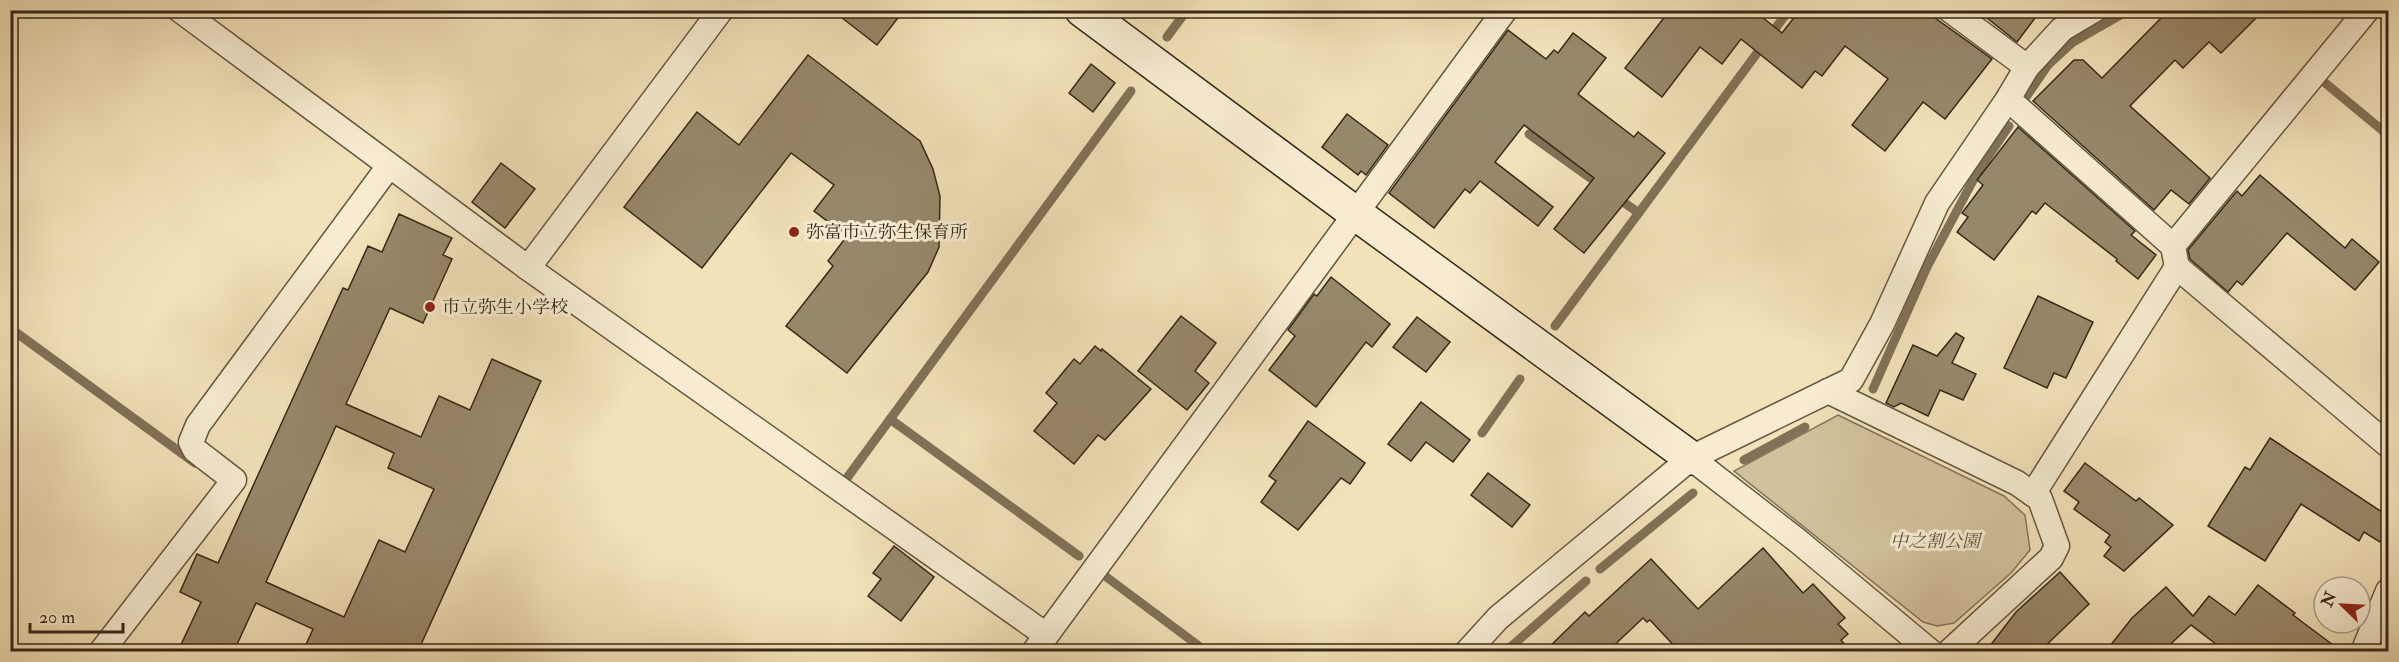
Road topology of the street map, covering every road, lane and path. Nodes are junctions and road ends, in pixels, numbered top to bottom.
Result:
1 (180, 10) edge
2 (721, 10) edge
3 (1082, 10) edge
4 (1505, 10) edge
5 (1950, 10) edge
6 (2094, 10) edge
7 (2367, 10) edge
8 (2027, 67) junction
9 (2008, 99) junction
10 (389, 166) junction
11 (1355, 213) junction
12 (2175, 257) junction
13 (528, 268) junction
14 (1828, 392) junction
15 (2388, 445) edge
16 (1691, 458) junction
17 (2032, 494) junction
18 (2388, 591) edge
19 (2375, 641) edge
20 (1040, 643) edge
21 (101, 651) edge
22 (1467, 651) edge
23 (1931, 651) edge
24 (1949, 651) edge

1 - 10 street
2 - 13 street
3 - 11 street
4 - 11 street
5 - 8 street
6 - 8 street
7 - 12 street
8 - 9 street
9 - 12 street
9 - 14 street
10 - 13 street
10 - 21 street
11 - 16 street
11 - 20 street
12 - 15 street
12 - 17 street
13 - 20 street
14 - 16 street
14 - 17 street
16 - 22 street
16 - 23 street
17 - 24 street
18 - 19 street

